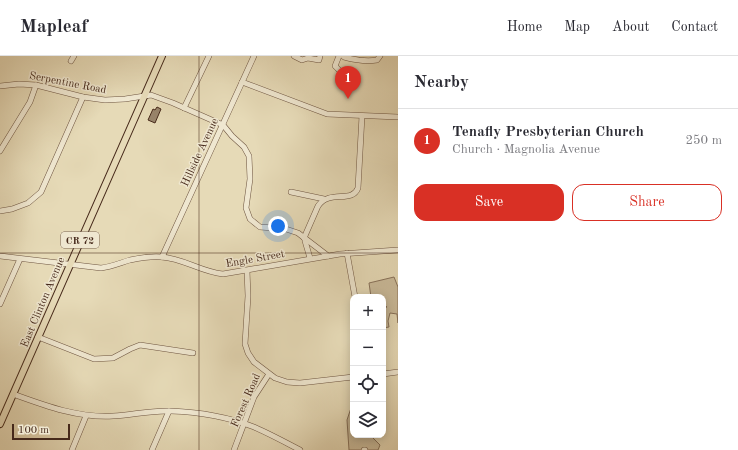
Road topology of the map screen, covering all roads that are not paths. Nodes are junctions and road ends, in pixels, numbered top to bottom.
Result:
1 (162, 56) edge
2 (209, 56) edge
3 (254, 56) edge
4 (294, 56) edge
5 (320, 56) edge
6 (339, 56) edge
7 (343, 56) edge
8 (380, 56) edge
9 (353, 75) dead end
10 (242, 82) junction
11 (36, 85) junction
12 (0, 86) edge
13 (144, 96) junction
14 (83, 97) junction
15 (184, 108) junction
16 (362, 116) junction
17 (398, 117) edge
18 (222, 124) junction
19 (0, 151) edge
20 (291, 192) dead end
21 (324, 199) junction
22 (0, 211) edge
23 (304, 238) junction
24 (398, 250) edge
25 (347, 253) junction
26 (0, 256) edge
27 (328, 256) junction
28 (162, 257) junction
29 (310, 258) junction
30 (20, 259) junction
31 (70, 263) junction
32 (247, 271) junction
33 (354, 294) edge
34 (0, 304) edge
35 (38, 337) junction
36 (193, 353) dead end
37 (398, 372) edge
38 (269, 374) junction
39 (386, 374) edge
40 (350, 377) edge
41 (13, 394) junction
42 (169, 411) junction
43 (86, 416) junction
44 (0, 424) edge
45 (244, 424) junction
46 (72, 450) edge
47 (152, 450) edge
48 (234, 450) edge
49 (300, 450) edge

1 - 13 main road, East Clinton Avenue / CR 72
2 - 15 street
3 - 10 street, Hillside Avenue
4 - 5 street
6 - 9 street
7 - 8 street
10 - 16 street
10 - 18 street, Hillside Avenue
11 - 12 street, Serpentine Road
11 - 14 street, Serpentine Road
11 - 19 street
13 - 14 street, Serpentine Road
13 - 15 street, Serpentine Road
13 - 31 main road, East Clinton Avenue / CR 72
14 - 22 street
15 - 18 street, Serpentine Road
16 - 17 street
16 - 21 street
18 - 23 street
18 - 28 street, Hillside Avenue
20 - 21 street
21 - 23 street
23 - 27 street
23 - 29 street
24 - 25 street, Engle Street
25 - 27 street, Engle Street
25 - 33 street
26 - 30 street, Engle Street
27 - 29 street, Engle Street
28 - 31 street, Engle Street
28 - 32 street, Engle Street
29 - 32 street, Engle Street
30 - 31 street, Engle Street
30 - 34 street
31 - 35 main road, East Clinton Avenue / CR 72
32 - 38 street, Forest Road
35 - 36 street
35 - 41 main road, East Clinton Avenue / CR 72
37 - 39 street
38 - 40 street
38 - 45 street, Forest Road
41 - 43 street
41 - 44 main road, East Clinton Avenue / CR 72
42 - 43 street
42 - 45 street
42 - 47 street
43 - 46 street
45 - 48 street, Forest Road
45 - 49 street

